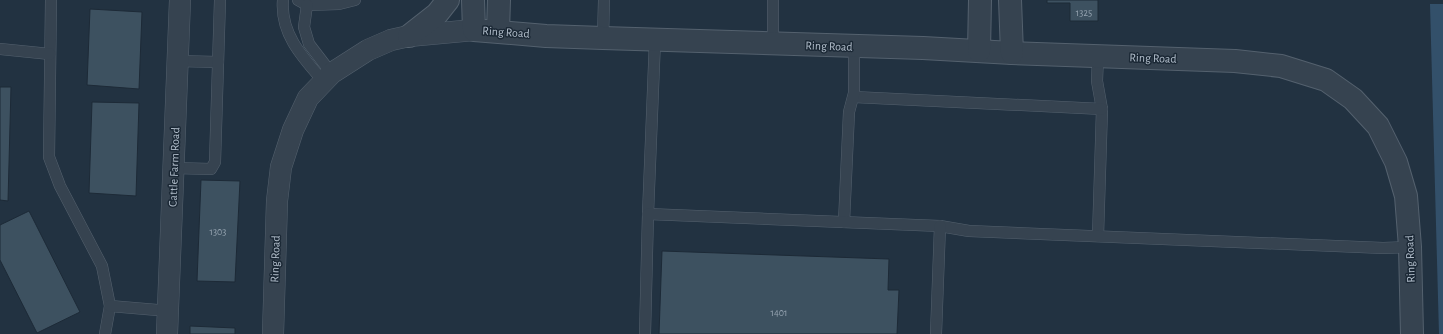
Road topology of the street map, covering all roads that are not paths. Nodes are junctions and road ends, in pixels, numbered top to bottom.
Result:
1 (52, 0) edge
2 (180, 0) edge
3 (220, 0) edge
4 (283, 0) edge
5 (355, 0) edge
6 (448, 0) edge
7 (473, 0) edge
8 (499, 0) edge
9 (604, 0) edge
10 (774, 0) edge
11 (980, 0) edge
12 (1010, 0) edge
13 (303, 2) edge
14 (474, 30) junction
15 (498, 31) junction
16 (409, 36) junction
17 (603, 38) junction
18 (655, 40) junction
19 (773, 44) junction
20 (854, 47) junction
21 (0, 49) edge
22 (979, 51) junction
23 (1012, 53) junction
24 (50, 54) junction
25 (1098, 56) junction
26 (177, 61) junction
27 (218, 62) junction
28 (328, 78) junction
29 (854, 97) junction
30 (1102, 109) junction
31 (174, 168) junction
32 (648, 214) junction
33 (844, 222) junction
34 (940, 226) junction
35 (1098, 236) junction
36 (1410, 247) junction
37 (110, 306) junction
38 (168, 311) junction
39 (105, 334) edge
40 (167, 334) edge
41 (273, 334) edge
42 (645, 334) edge
43 (936, 334) edge
44 (1412, 334) edge

1 - 24 lane
2 - 26 street, Cattle Farm Road
3 - 27 lane
4 - 28 lane
5 - 13 lane
6 - 16 street
7 - 14 street
8 - 15 street
9 - 17 lane
10 - 19 lane
11 - 22 street
12 - 23 street
13 - 28 lane
14 - 15 street, Ring Road
14 - 16 street, Ring Road
15 - 17 street, Ring Road
16 - 28 street, Ring Road
17 - 18 street, Ring Road
18 - 19 street, Ring Road
18 - 32 lane
19 - 20 street, Ring Road
20 - 22 street, Ring Road
20 - 29 lane
21 - 24 lane
22 - 23 street, Ring Road
23 - 25 street, Ring Road
24 - 37 lane
25 - 30 lane
25 - 36 street, Ring Road
26 - 27 lane
26 - 31 street, Cattle Farm Road
27 - 31 lane
28 - 41 street, Ring Road
29 - 30 lane
29 - 33 lane
30 - 35 lane
31 - 38 street, Cattle Farm Road
32 - 33 lane
32 - 42 lane
33 - 34 lane
34 - 35 lane
34 - 43 lane
35 - 36 lane
36 - 44 street, Ring Road
37 - 38 lane
37 - 39 lane
38 - 40 street, Cattle Farm Road

